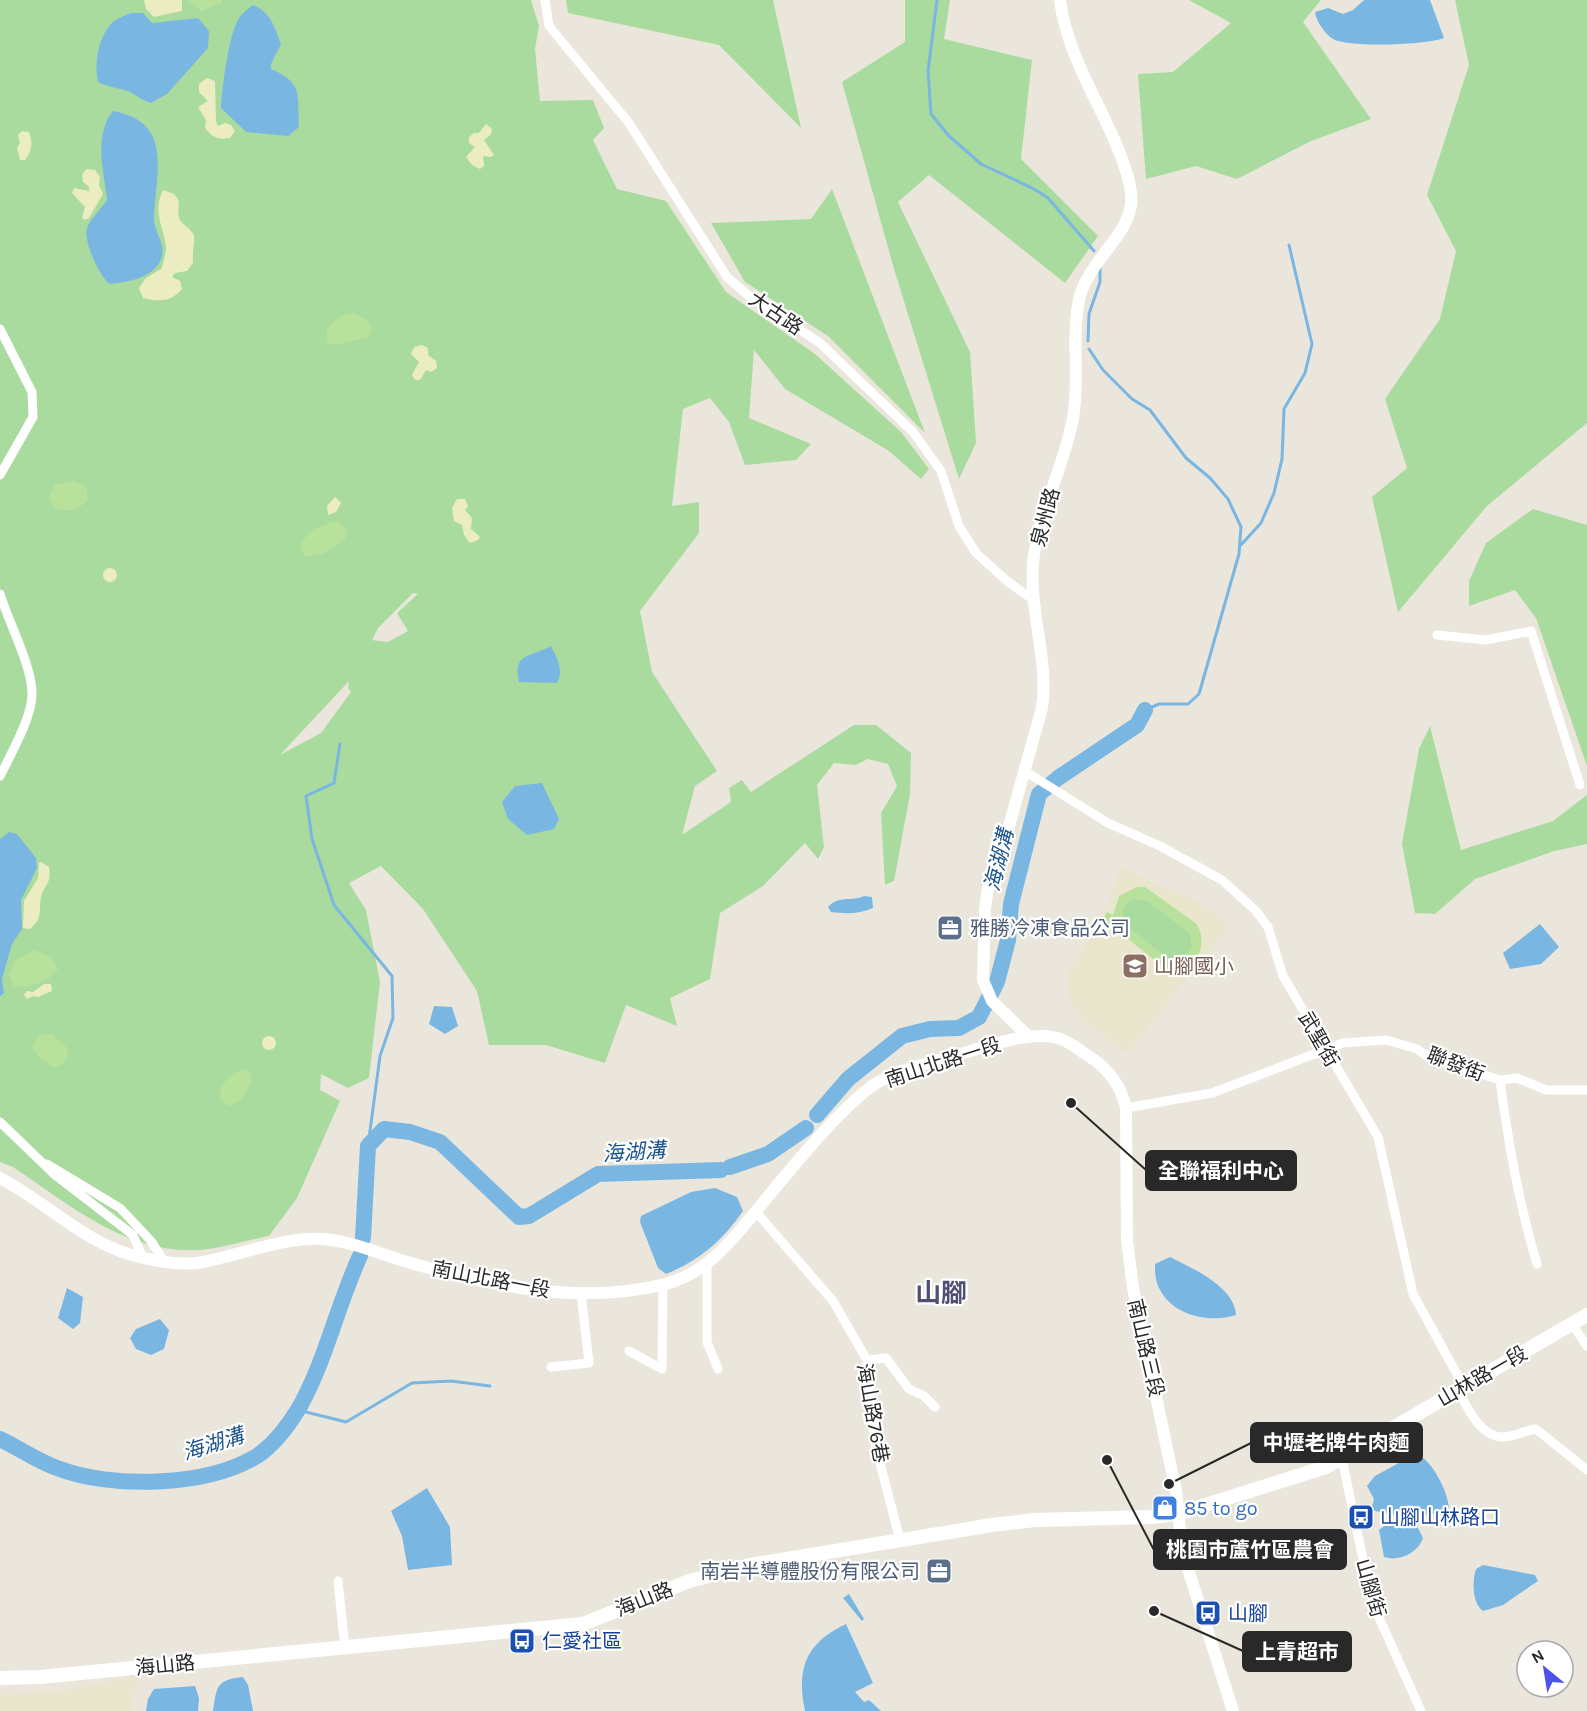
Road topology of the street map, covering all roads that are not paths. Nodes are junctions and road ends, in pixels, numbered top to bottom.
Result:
1 (545, 0) edge
2 (1060, 0) edge
3 (0, 329) edge
4 (0, 475) edge
5 (0, 594) edge
6 (1035, 601) junction
7 (1437, 635) dead end
8 (1023, 770) junction
9 (0, 776) edge
10 (1580, 785) dead end
11 (1029, 1037) junction
12 (1324, 1050) junction
13 (1500, 1080) junction
14 (1587, 1090) edge
15 (1126, 1108) junction
16 (0, 1122) edge
17 (39, 1160) junction
18 (0, 1178) edge
19 (756, 1212) junction
20 (143, 1258) junction
21 (163, 1260) junction
22 (707, 1264) junction
23 (1537, 1264) dead end
24 (663, 1285) junction
25 (581, 1293) junction
26 (1587, 1315) edge
27 (1572, 1324) junction
28 (1587, 1346) edge
29 (629, 1351) dead end
30 (867, 1360) junction
31 (551, 1367) dead end
32 (718, 1369) dead end
33 (1461, 1388) junction
34 (935, 1407) dead end
35 (1342, 1459) junction
36 (1587, 1470) edge
37 (1177, 1514) junction
38 (900, 1540) junction
39 (338, 1581) dead end
40 (345, 1648) junction
41 (0, 1678) edge
42 (1233, 1711) edge
43 (1421, 1711) edge

1 - 6 street, 大古路
2 - 6 street, 泉州路
3 - 4 street
5 - 9 street
6 - 8 street, 泉州路
7 - 10 street
8 - 11 street, 泉州路
8 - 12 street, 武聖街
11 - 15 street, 南山路三段
11 - 19 street, 南山北路一段
12 - 13 street, 聯發街
12 - 15 street, 聯發街
12 - 33 street, 武聖街
13 - 14 street, 聯發街
13 - 23 street
15 - 37 street, 南山路三段
16 - 17 street
17 - 20 street
17 - 21 street
18 - 20 street, 南山北路一段
19 - 22 street, 南山北路一段
19 - 30 street, 海山路76巷
20 - 21 street, 南山北路一段
21 - 25 street, 南山北路一段
22 - 24 street, 南山北路一段
22 - 32 street
24 - 25 street, 南山北路一段
24 - 29 street
25 - 31 street
26 - 27 main road, 山林路一段
27 - 28 street
27 - 33 main road, 山林路一段
30 - 34 street
30 - 38 street, 海山路76巷
33 - 35 main road, 山林路一段
33 - 36 street, 武聖街
35 - 37 main road, 山林路一段
35 - 43 street, 山腳街
37 - 38 main road, 海山路
37 - 42 street, 南山路三段
38 - 40 main road, 海山路
39 - 40 street
40 - 41 main road, 海山路

